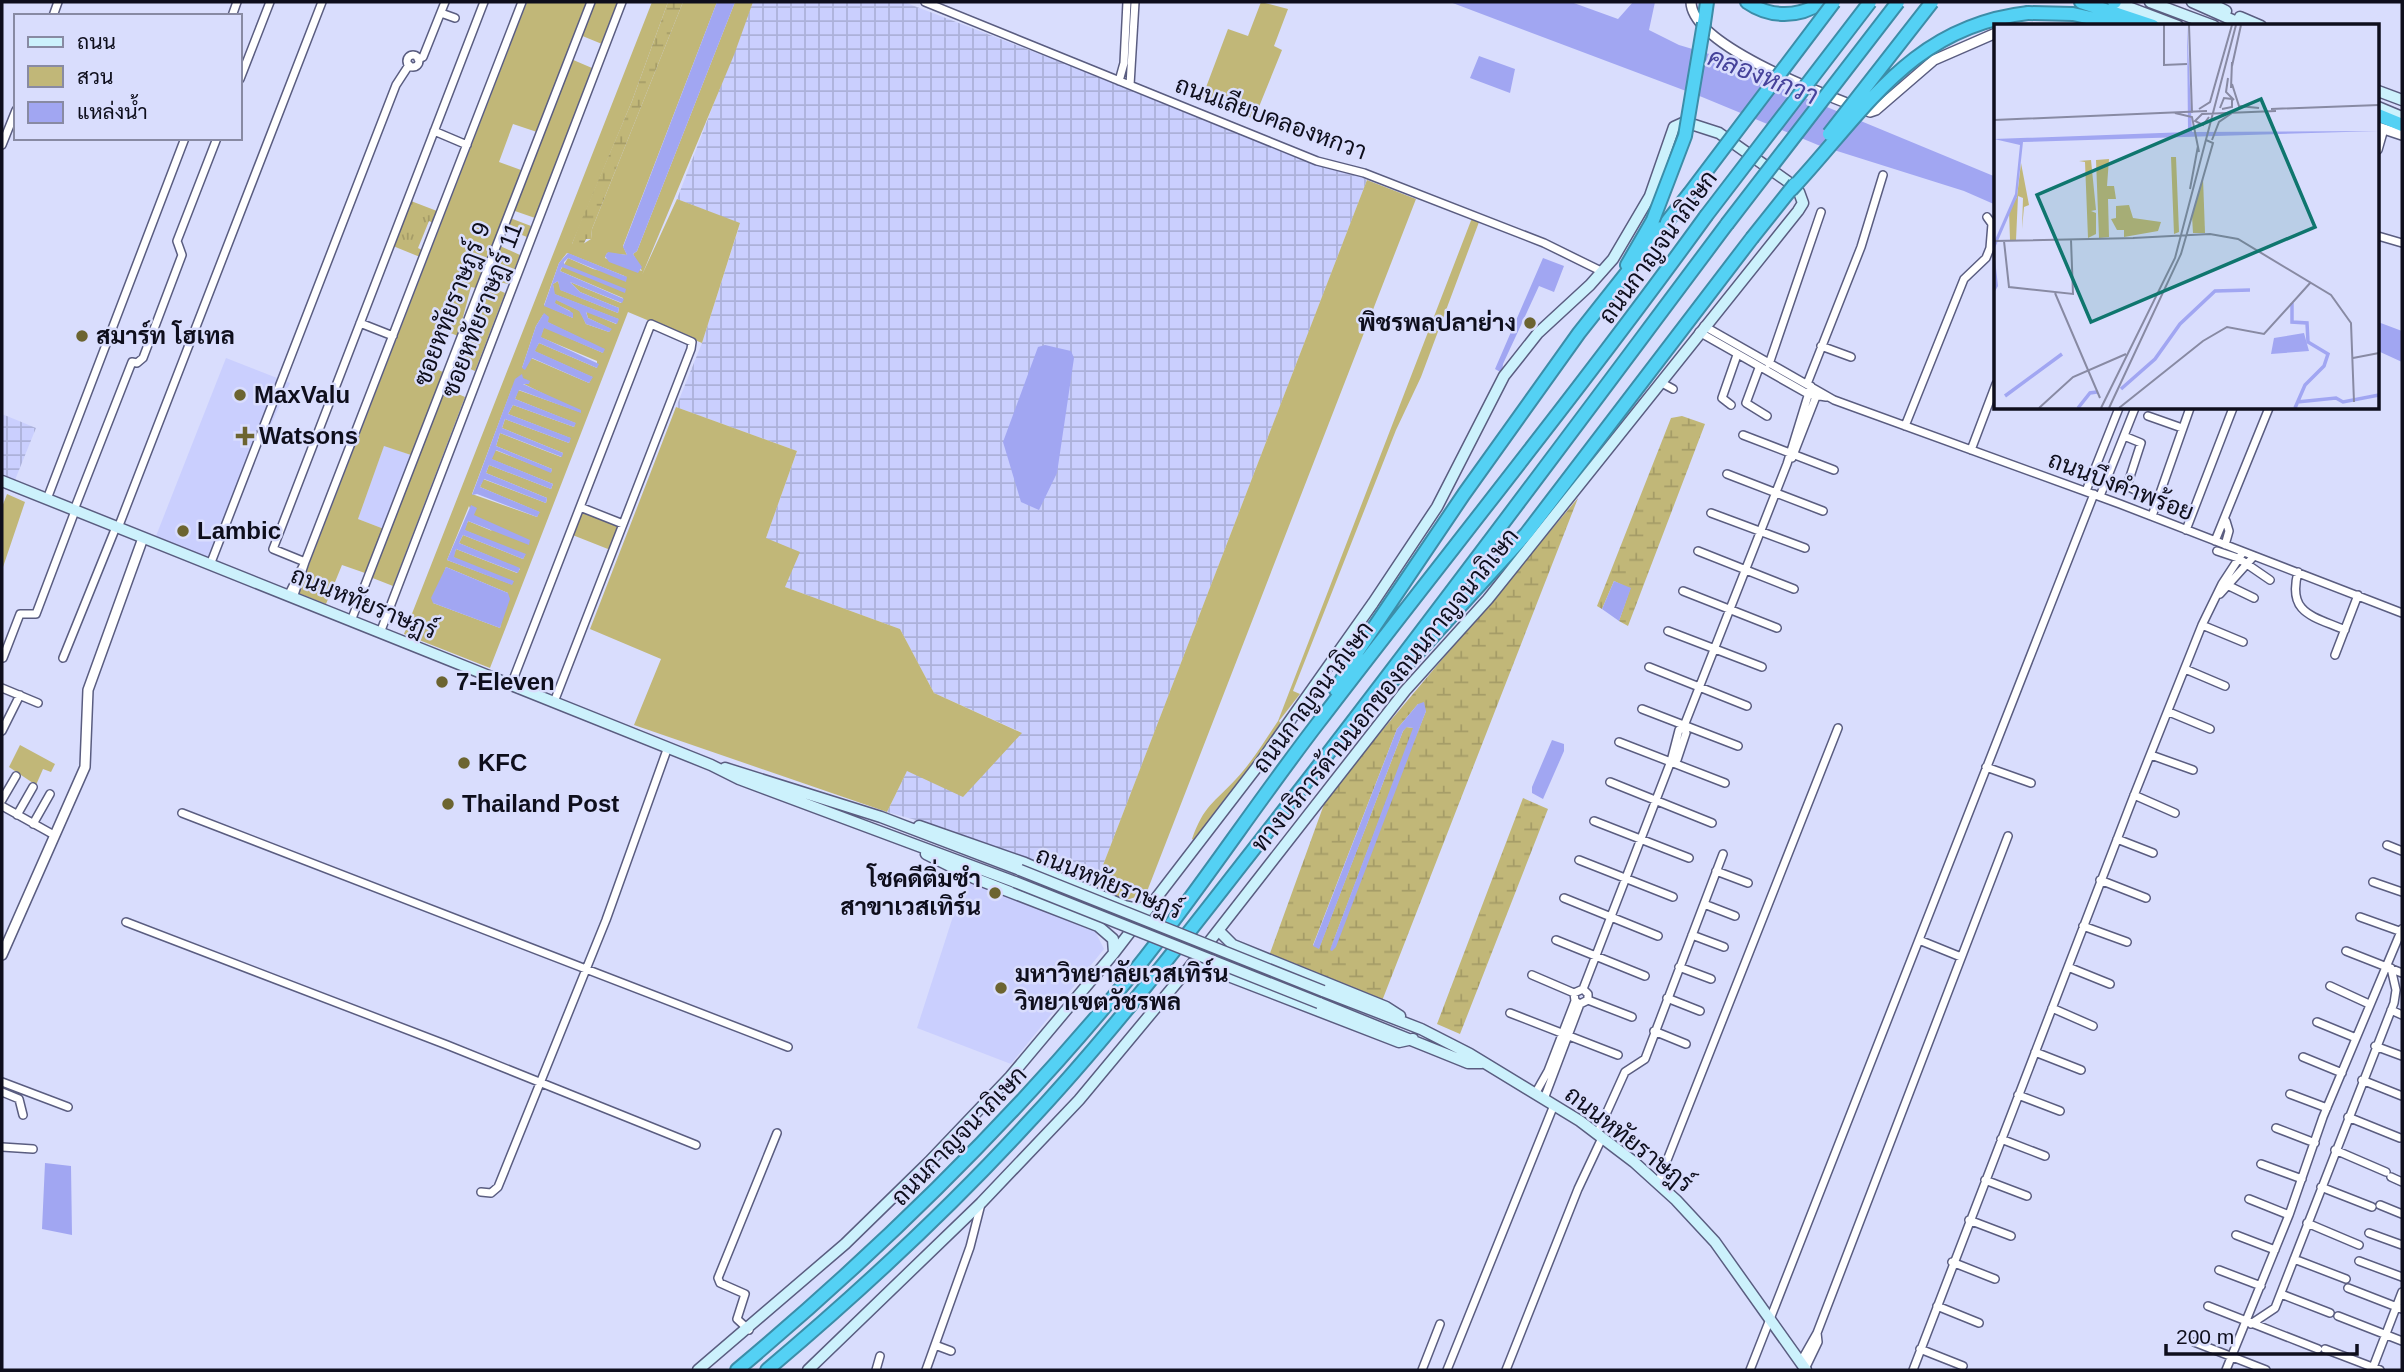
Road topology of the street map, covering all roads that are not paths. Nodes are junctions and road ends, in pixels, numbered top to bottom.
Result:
1 (270, 2) edge
2 (322, 2) edge
3 (445, 2) edge
4 (484, 2) edge
5 (522, 2) edge
6 (590, 2) edge
7 (622, 2) edge
8 (925, 2) edge
9 (1127, 2) edge
10 (1135, 2) edge
11 (1691, 2) edge
12 (1707, 2) edge
13 (1747, 2) edge
14 (1822, 2) edge
15 (1834, 2) edge
16 (1870, 2) edge
17 (1898, 2) edge
18 (1932, 2) edge
19 (2081, 2) edge
20 (2115, 2) edge
21 (2150, 2) edge
22 (2192, 2) edge
23 (2208, 2) edge
24 (2136, 5) edge
25 (441, 13) junction
26 (455, 18) dead end
27 (2118, 24) edge
28 (2147, 24) edge
29 (2174, 24) edge
30 (2202, 24) edge
31 (2242, 24) edge
32 (2257, 24) edge
33 (1994, 34) edge
34 (242, 74) edge
35 (1119, 81) junction
36 (1130, 85) junction
37 (2380, 90) edge
38 (2398, 99) edge
39 (2380, 108) edge
40 (14, 115) edge
41 (2380, 116) edge
42 (2402, 117) edge
43 (2402, 125) edge
44 (2381, 128) edge
45 (433, 131) junction
46 (2402, 135) edge
47 (184, 140) edge
48 (216, 140) edge
49 (2, 145) edge
50 (467, 145) junction
51 (1883, 176) dead end
52 (1791, 190) junction
53 (1821, 212) dead end
54 (1987, 216) dead end
55 (2380, 237) edge
56 (2402, 243) edge
57 (1603, 272) junction
58 (1614, 286) junction
59 (360, 323) junction
60 (1702, 329) junction
61 (393, 336) junction
62 (1821, 346) junction
63 (1737, 355) junction
64 (1851, 358) dead end
65 (1769, 364) junction
66 (1759, 368) junction
67 (1660, 382) junction
68 (1808, 388) junction
69 (1673, 389) dead end
70 (1994, 390) edge
71 (1817, 394) junction
72 (1731, 405) dead end
73 (2118, 410) edge
74 (2133, 410) edge
75 (2189, 410) edge
76 (2232, 410) edge
77 (2268, 410) edge
78 (1767, 416) dead end
79 (2148, 416) dead end
80 (1802, 421) junction
81 (1905, 426) junction
82 (2182, 428) junction
83 (1743, 435) dead end
84 (2124, 436) junction
85 (1972, 450) junction
86 (1792, 454) junction
87 (1834, 470) dead end
88 (1727, 474) dead end
89 (2, 481) edge
90 (1775, 492) junction
91 (2093, 494) junction
92 (47, 499) junction
93 (2157, 501) junction
94 (580, 507) junction
95 (75, 511) junction
96 (1823, 511) dead end
97 (1711, 513) dead end
98 (2152, 516) junction
99 (2226, 521) junction
100 (623, 524) junction
101 (117, 527) junction
102 (2186, 530) junction
103 (1760, 531) junction
104 (143, 538) junction
105 (2215, 541) junction
106 (2225, 545) junction
107 (1805, 548) dead end
108 (1698, 551) dead end
109 (2217, 551) dead end
110 (2240, 555) junction
111 (2254, 556) junction
112 (304, 564) junction
113 (2246, 564) junction
114 (2276, 564) junction
115 (210, 565) junction
116 (1745, 570) junction
117 (2298, 572) junction
118 (2226, 585) junction
119 (1794, 589) dead end
120 (1683, 591) dead end
121 (2358, 595) junction
122 (291, 597) junction
123 (2254, 598) dead end
124 (1730, 608) junction
125 (2402, 613) edge
126 (351, 621) junction
127 (2202, 625) junction
128 (1777, 628) dead end
129 (2345, 630) junction
130 (1668, 631) dead end
131 (380, 632) junction
132 (2243, 642) dead end
133 (1714, 649) junction
134 (2336, 655) dead end
135 (3, 658) edge
136 (63, 658) dead end
137 (1649, 667) dead end
138 (1762, 667) dead end
139 (2185, 669) junction
140 (511, 685) junction
141 (2225, 686) dead end
142 (2, 688) edge
143 (1699, 688) junction
144 (20, 695) junction
145 (554, 702) junction
146 (38, 703) dead end
147 (1747, 706) dead end
148 (1642, 709) dead end
149 (2169, 712) junction
150 (1350, 725) junction
151 (1684, 725) junction
152 (1315, 726) junction
153 (1838, 728) dead end
154 (2210, 729) dead end
155 (2, 731) edge
156 (1619, 742) dead end
157 (1738, 746) dead end
158 (668, 747) junction
159 (2151, 754) junction
160 (1671, 762) junction
161 (711, 765) junction
162 (1986, 768) junction
163 (2193, 770) dead end
164 (16, 776) dead end
165 (1610, 782) dead end
166 (1724, 783) dead end
167 (2031, 783) dead end
168 (33, 787) dead end
169 (50, 794) dead end
170 (2134, 796) junction
171 (2, 800) edge
172 (1656, 802) junction
173 (2, 806) edge
174 (181, 813) dead end
175 (2175, 813) dead end
176 (17, 815) junction
177 (881, 817) junction
178 (1594, 821) dead end
179 (1712, 823) dead end
180 (33, 824) junction
181 (875, 830) junction
182 (54, 835) junction
183 (2008, 836) dead end
184 (2116, 839) junction
185 (1641, 840) junction
186 (2387, 845) dead end
187 (2402, 851) edge
188 (2153, 853) dead end
189 (1723, 854) dead end
190 (1689, 858) dead end
191 (1579, 860) dead end
192 (1716, 872) junction
193 (1626, 878) junction
194 (2100, 880) junction
195 (2373, 882) dead end
196 (1748, 883) dead end
197 (2402, 891) edge
198 (1673, 897) dead end
199 (1564, 898) dead end
200 (2146, 898) dead end
201 (1704, 904) junction
202 (1152, 905) junction
203 (1735, 916) dead end
204 (2360, 917) dead end
205 (1611, 918) junction
206 (126, 922) dead end
207 (2083, 926) junction
208 (1219, 930) junction
209 (2402, 931) edge
210 (1692, 935) junction
211 (1658, 936) dead end
212 (1556, 940) dead end
213 (1919, 940) junction
214 (2127, 942) dead end
215 (1724, 947) dead end
216 (1243, 950) junction
217 (2346, 951) dead end
218 (1114, 953) junction
219 (2, 955) edge
220 (1596, 956) junction
221 (1961, 957) junction
222 (1679, 967) junction
223 (2068, 967) junction
224 (2388, 967) junction
225 (586, 970) junction
226 (1188, 970) junction
227 (2402, 973) edge
228 (1532, 975) dead end
229 (1645, 976) dead end
230 (1231, 978) junction
231 (1710, 979) dead end
232 (2110, 984) dead end
233 (2330, 986) dead end
234 (1583, 989) junction
235 (1667, 998) junction
236 (1576, 999) junction
237 (1588, 1000) junction
238 (2369, 1004) junction
239 (2052, 1009) junction
240 (2391, 1010) junction
241 (1700, 1011) dead end
242 (1510, 1013) dead end
243 (2402, 1015) edge
244 (1632, 1017) dead end
245 (2317, 1022) dead end
246 (2094, 1026) dead end
247 (1420, 1029) junction
248 (1654, 1031) junction
249 (1565, 1035) junction
250 (2356, 1038) junction
251 (1413, 1039) junction
252 (1686, 1044) dead end
253 (2375, 1046) junction
254 (788, 1047) dead end
255 (2035, 1052) junction
256 (1618, 1055) dead end
257 (2402, 1056) edge
258 (2303, 1057) dead end
259 (1483, 1063) junction
260 (2081, 1070) dead end
261 (2342, 1073) junction
262 (2362, 1080) junction
263 (2, 1082) edge
264 (542, 1085) junction
265 (2, 1092) edge
266 (2290, 1094) dead end
267 (2018, 1095) junction
268 (1539, 1096) junction
269 (2402, 1096) edge
270 (1554, 1105) junction
271 (68, 1107) dead end
272 (2327, 1108) junction
273 (2060, 1111) dead end
274 (23, 1115) dead end
275 (2348, 1117) junction
276 (2276, 1128) dead end
277 (777, 1133) dead end
278 (1600, 1136) junction
279 (2400, 1138) dead end
280 (2001, 1139) junction
281 (2315, 1143) junction
282 (695, 1145) dead end
283 (2, 1147) edge
284 (33, 1149) dead end
285 (2335, 1150) junction
286 (2045, 1156) dead end
287 (2261, 1164) dead end
288 (2302, 1179) junction
289 (1985, 1180) junction
290 (1658, 1182) junction
291 (2402, 1182) edge
292 (2321, 1187) junction
293 (481, 1192) dead end
294 (2027, 1196) dead end
295 (2249, 1199) dead end
296 (982, 1203) junction
297 (2402, 1214) edge
298 (2288, 1215) junction
299 (1969, 1220) junction
300 (2307, 1223) junction
301 (2370, 1233) dead end
302 (2236, 1235) dead end
303 (2011, 1236) dead end
304 (2359, 1244) dead end
305 (2402, 1245) edge
306 (2275, 1250) junction
307 (2294, 1259) junction
308 (2359, 1261) dead end
309 (1952, 1262) junction
310 (2219, 1270) dead end
311 (2402, 1277) edge
312 (1995, 1279) dead end
313 (2346, 1279) dead end
314 (2261, 1286) junction
315 (2348, 1288) dead end
316 (2402, 1292) edge
317 (2281, 1294) junction
318 (1937, 1306) junction
319 (2208, 1306) dead end
320 (2399, 1308) edge
321 (1770, 1320) junction
322 (1979, 1323) dead end
323 (2249, 1323) junction
324 (1440, 1324) dead end
325 (749, 1329) junction
326 (2386, 1335) junction
327 (773, 1340) junction
328 (2402, 1341) edge
329 (2194, 1342) dead end
330 (935, 1345) junction
331 (1920, 1349) junction
332 (951, 1351) dead end
333 (880, 1356) dead end
334 (2232, 1357) junction
335 (1962, 1366) dead end
336 (1804, 1367) edge
337 (2375, 1369) edge
338 (698, 1370) edge
339 (724, 1370) edge
340 (737, 1370) edge
341 (767, 1370) edge
342 (808, 1370) edge
343 (876, 1370) edge
344 (926, 1370) edge
345 (1423, 1370) edge
346 (1447, 1370) edge
347 (1506, 1370) edge
348 (1750, 1370) edge
349 (1913, 1370) edge
350 (2226, 1370) edge
351 (2266, 1370) edge

1 - 34 street
2 - 101 street
3 - 25 street
4 - 45 street
5 - 50 street
6 - 126 street, ซอยหทัยราษฎร์ 9
7 - 131 street, ซอยหทัยราษฎร์ 11
8 - 35 street, ถนนเลียบคลองหกวา
9 - 35 street
10 - 36 street
11 - 33 street
12 - 58 highway, bridge
13 - 14 highway
15 - 58 highway, bridge
16 - 152 highway, ถนนกาญจนาภิเษก, bridge
17 - 150 highway, ถนนกาญจนาภิเษก, bridge
18 - 52 highway, bridge
19 - 28 highway
20 - 24 main road
21 - 30 main road
22 - 31 main road
23 - 32 main road
24 - 29 main road
25 - 26 street
25 - 115 street
27 - 52 highway, bridge
35 - 36 street, ถนนเลียบคลองหกวา
36 - 57 street, ถนนเลียบคลองหกวา
37 - 38 main road
39 - 42 main road
40 - 49 street
41 - 43 highway
44 - 46 street
45 - 50 street
45 - 59 street
47 - 92 street
48 - 95 street
50 - 61 street
51 - 62 street
52 - 150 highway, bridge
53 - 65 street
54 - 81 street
55 - 56 street
57 - 60 main road, ทางบริการด้านนอกของถนนกาญจนาภิเษก
57 - 202 main road
58 - 152 highway
59 - 61 street
59 - 112 street
60 - 63 street, ถนนบึงคำพร้อย
60 - 65 street, ถนนบึงคำพร้อย
60 - 67 main road, ทางบริการด้านนอกของถนนกาญจนาภิเษก
61 - 112 street
62 - 64 street
62 - 68 street
63 - 66 street, ถนนบึงคำพร้อย
63 - 72 street
65 - 68 street, ถนนบึงคำพร้อย
66 - 68 street, ถนนบึงคำพร้อย
66 - 78 street
67 - 69 street
67 - 208 main road, ทางบริการด้านนอกของถนนกาญจนาภิเษก
68 - 71 street, ถนนบึงคำพร้อย
68 - 80 street
70 - 85 street
71 - 80 street
71 - 81 street, ถนนบึงคำพร้อย
73 - 91 street
74 - 84 street
75 - 82 street
76 - 102 street
77 - 99 street
79 - 82 street
80 - 86 street
81 - 85 street, ถนนบึงคำพร้อย
82 - 93 street
83 - 86 street
84 - 91 street
84 - 93 street
85 - 91 street, ถนนบึงคำพร้อย
86 - 87 street
86 - 90 street
88 - 90 street
89 - 92 main road, ถนนหทัยราษฎร์
90 - 96 street
90 - 103 street
91 - 98 street, ถนนบึงคำพร้อย
91 - 162 street
92 - 95 main road, ถนนหทัยราษฎร์
93 - 98 street
94 - 100 street
94 - 100 street
94 - 140 street
95 - 101 main road, ถนนหทัยราษฎร์
95 - 135 street
97 - 103 street
98 - 102 street, ถนนบึงคำพร้อย
99 - 105 street
99 - 106 street
100 - 145 street
101 - 104 main road, ถนนหทัยราษฎร์
101 - 136 street
102 - 105 street, ถนนบึงคำพร้อย
103 - 107 street
103 - 116 street
104 - 115 main road, ถนนหทัยราษฎร์
104 - 182 street
105 - 106 street, ถนนบึงคำพร้อย
106 - 110 street, ถนนบึงคำพร้อย
108 - 116 street
109 - 110 street
110 - 111 street, ถนนบึงคำพร้อย
110 - 113 street
110 - 118 street
111 - 113 street
111 - 114 street, ถนนบึงคำพร้อย
112 - 122 street
113 - 114 street
113 - 118 street
114 - 117 street, ถนนบึงคำพร้อย
115 - 122 main road, ถนนหทัยราษฎร์
116 - 119 street
116 - 124 street
117 - 121 street, ถนนบึงคำพร้อย
117 - 129 street
118 - 123 street
118 - 127 street
120 - 124 street
121 - 125 street, ถนนบึงคำพร้อย
121 - 129 street
122 - 126 main road, ถนนหทัยราษฎร์
124 - 128 street
124 - 133 street
126 - 131 main road, ถนนหทัยราษฎร์
127 - 132 street
127 - 139 street
129 - 134 street
130 - 133 street
131 - 140 main road, ถนนหทัยราษฎร์
133 - 138 street
133 - 143 street
137 - 143 street
139 - 141 street
139 - 149 street
140 - 145 main road, ถนนหทัยราษฎร์
142 - 144 street
143 - 147 street
143 - 151 street
144 - 146 street
144 - 155 street
145 - 158 main road, ถนนหทัยราษฎร์
148 - 151 street
149 - 154 street
149 - 159 street
150 - 341 highway, ถนนกาญจนาภิเษก
151 - 157 street
151 - 160 street
152 - 327 highway, ถนนกาญจนาภิเษก
153 - 290 street
156 - 160 street
158 - 161 main road, ถนนหทัยราษฎร์
158 - 225 street
159 - 163 street
159 - 170 street
160 - 166 street
160 - 172 street
161 - 177 main road, ถนนหทัยราษฎร์
161 - 181 main road, ถนนหทัยราษฎร์
162 - 167 street
162 - 213 street
164 - 171 street
165 - 172 street
168 - 176 street
169 - 180 street
170 - 175 street
170 - 184 street
172 - 179 street
172 - 185 street
173 - 176 street
174 - 225 street
176 - 180 street
177 - 202 main road
177 - 247 main road, ถนนหทัยราษฎร์, bridge
178 - 185 street
180 - 182 street
181 - 218 main road
181 - 251 main road, ถนนหทัยราษฎร์, bridge
182 - 219 street
183 - 221 street
184 - 188 street
184 - 194 street
185 - 190 street
185 - 193 street
186 - 187 street
189 - 192 street
191 - 193 street
192 - 196 street
192 - 201 street
193 - 198 street
193 - 205 street
194 - 200 street
194 - 207 street
195 - 197 street
199 - 205 street
201 - 203 street
201 - 210 street
202 - 218 main road
204 - 209 street
205 - 211 street
205 - 220 street
206 - 264 street
207 - 214 street
207 - 223 street
208 - 216 main road
208 - 226 main road, ทางบริการด้านนอกของถนนกาญจนาภิเษก
209 - 224 street
210 - 215 street
210 - 222 street
212 - 220 street
213 - 221 street
213 - 321 street
216 - 230 main road
216 - 247 main road
217 - 224 street
218 - 325 main road
220 - 229 street
220 - 234 street
221 - 336 street
222 - 231 street
222 - 235 street
223 - 232 street
223 - 239 street
224 - 227 street
224 - 238 street
224 - 240 street
225 - 254 street
225 - 264 street
226 - 230 main road
226 - 296 main road, ทางบริการด้านนอกของถนนกาญจนาภิเษก
228 - 236 street
230 - 251 main road
233 - 238 street
234 - 236 street
234 - 237 street
235 - 241 street
235 - 248 street
236 - 237 street
236 - 249 street
237 - 244 street
238 - 250 street
239 - 246 street
239 - 255 street
240 - 243 street
240 - 253 street
242 - 249 street
245 - 250 street
247 - 259 main road, ถนนหทัยราษฎร์
248 - 252 street
248 - 278 street
249 - 256 street
249 - 268 street
250 - 261 street
251 - 259 main road, ถนนหทัยราษฎร์
253 - 257 street
253 - 262 street
255 - 260 street
255 - 267 street
258 - 261 street
259 - 268 main road, ถนนหทัยราษฎร์
261 - 272 street
262 - 269 street
262 - 275 street
263 - 271 street
264 - 282 street
264 - 293 street
265 - 274 street
266 - 272 street
267 - 273 street
267 - 280 street
268 - 270 main road, ถนนหทัยราษฎร์
270 - 278 main road, ถนนหทัยราษฎร์
270 - 346 street
272 - 281 street
275 - 279 street
275 - 285 street
276 - 281 street
277 - 325 street
278 - 290 main road, ถนนหทัยราษฎร์
278 - 347 street
280 - 286 street
280 - 289 street
281 - 288 street
283 - 284 street
285 - 291 street
285 - 292 street
287 - 288 street
288 - 298 street
289 - 294 street
289 - 299 street
290 - 321 main road, ถนนหทัยราษฎร์
292 - 297 street
292 - 300 street
295 - 298 street
296 - 330 street
296 - 342 main road, ทางบริการด้านนอกของถนนกาญจนาภิเษก
298 - 306 street
299 - 303 street
299 - 309 street
300 - 304 street
300 - 307 street
301 - 305 street
302 - 306 street
306 - 314 street
307 - 313 street
307 - 317 street
308 - 311 street
309 - 312 street
309 - 318 street
310 - 314 street
314 - 323 street
315 - 320 street
316 - 320 street
317 - 323 street
317 - 326 street
318 - 322 street
318 - 331 street
319 - 323 street
320 - 326 street
321 - 336 main road, ถนนหทัยราษฎร์
321 - 348 street
323 - 334 street
323 - 337 street
324 - 345 street
325 - 338 main road
326 - 328 street
326 - 337 street
327 - 339 highway
327 - 340 highway, ถนนกาญจนาภิเษก
329 - 334 street
330 - 332 street
330 - 344 street
331 - 335 street
331 - 349 street
333 - 343 street
334 - 350 street
334 - 351 street

